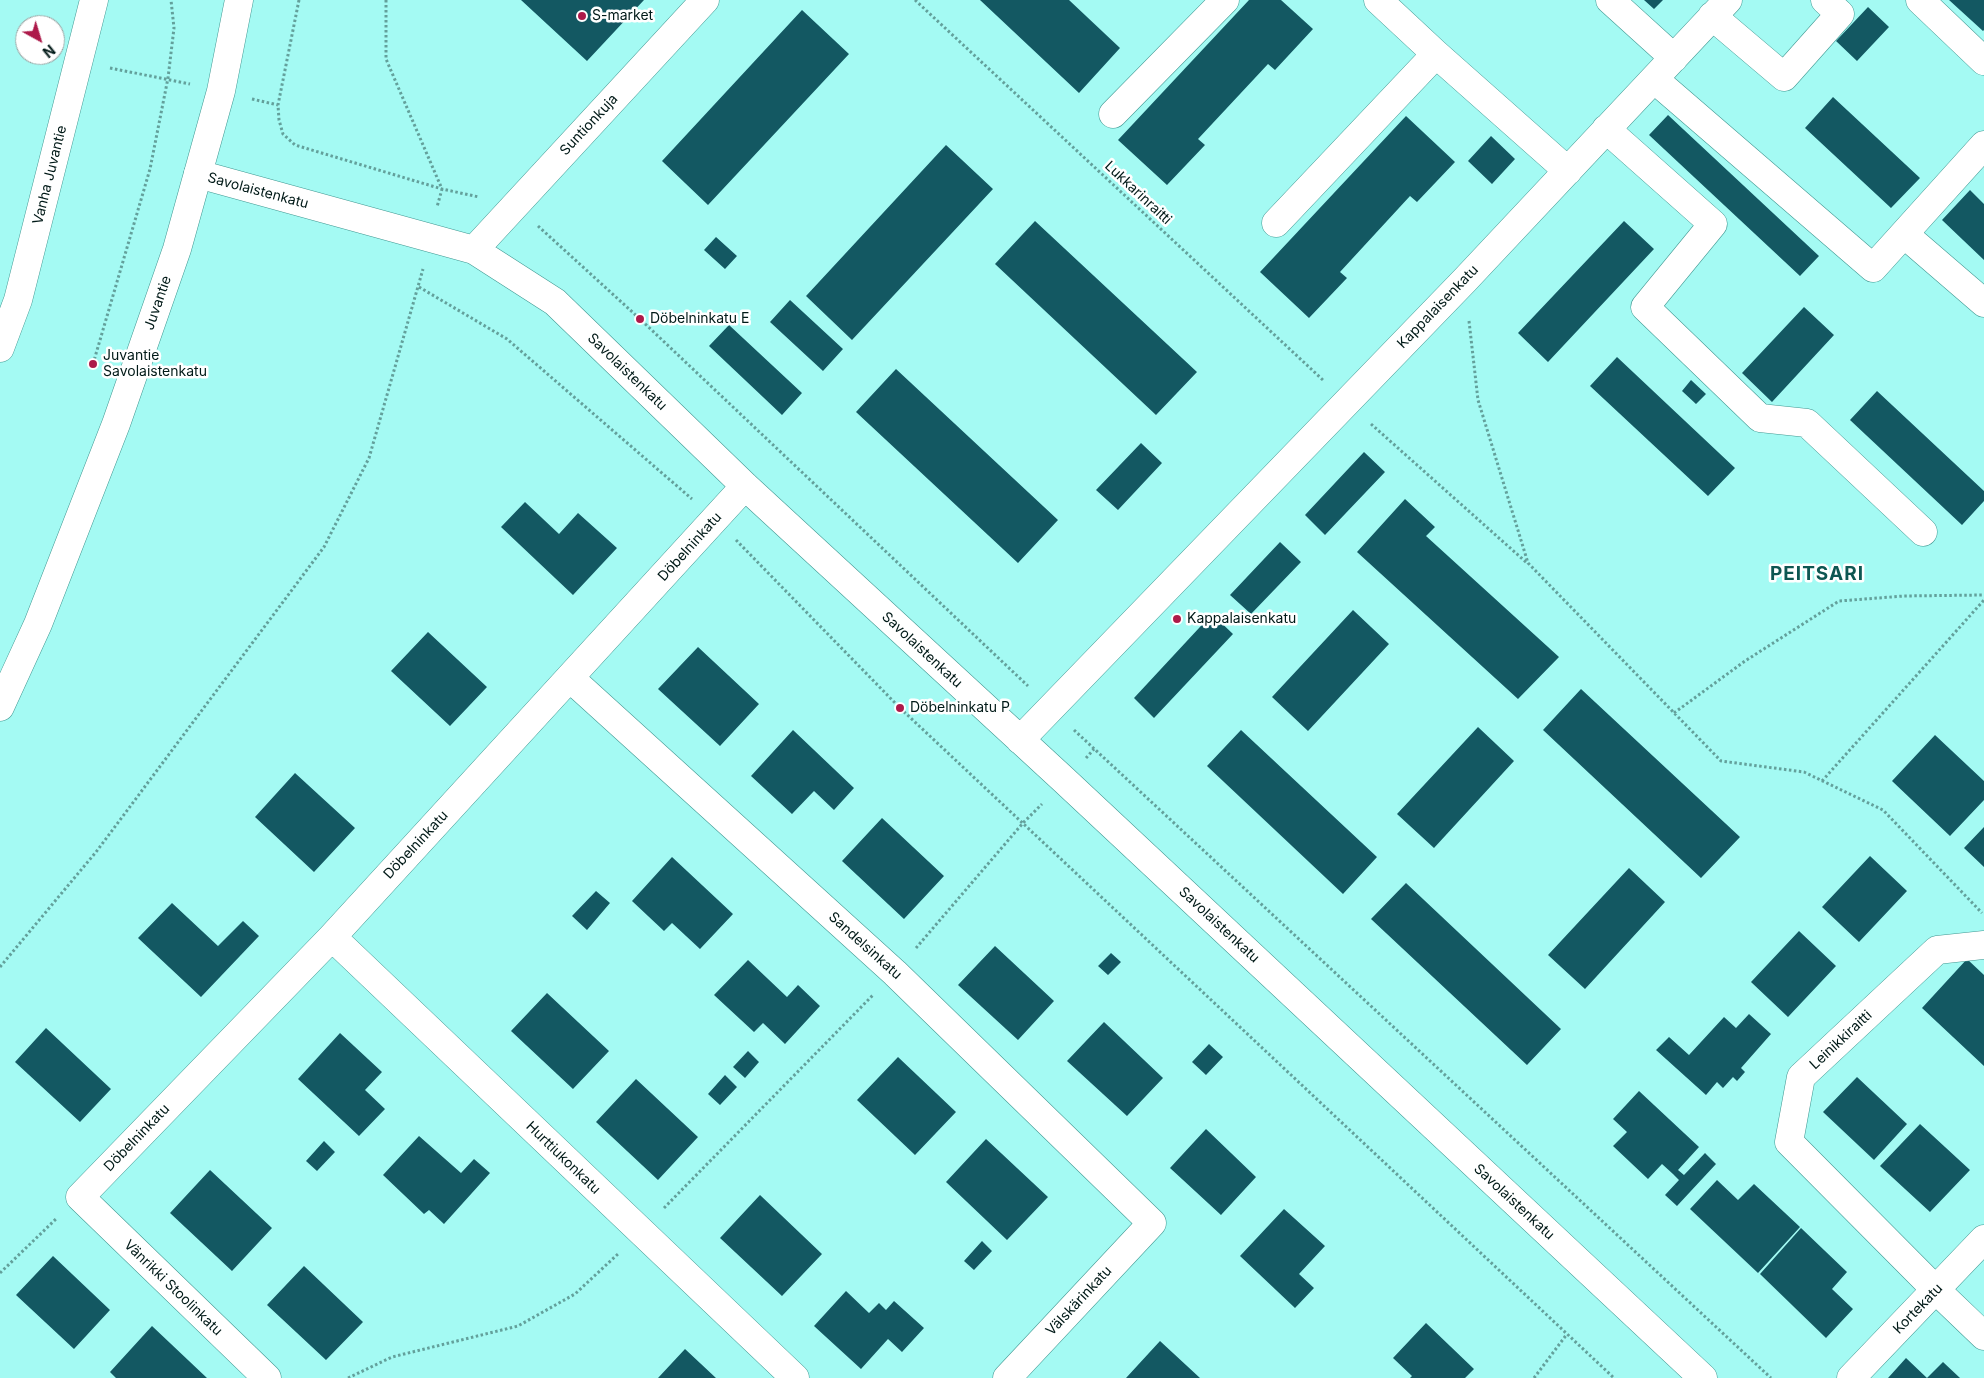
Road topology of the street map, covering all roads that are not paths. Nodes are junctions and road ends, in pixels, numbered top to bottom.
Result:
1 (94, 0) edge
2 (239, 0) edge
3 (705, 0) edge
4 (1225, 0) edge
5 (1378, 0) edge
6 (1610, 0) edge
7 (1825, 0) edge
8 (1920, 0) edge
9 (1720, 8) edge
10 (1436, 54) junction
11 (1674, 58) junction
12 (1984, 61) edge
13 (1654, 79) junction
14 (1113, 114) dead end
15 (1606, 130) junction
16 (1984, 145) edge
17 (1568, 170) junction
18 (198, 174) junction
19 (1276, 223) dead end
20 (1904, 234) junction
21 (474, 250) junction
22 (1984, 303) edge
23 (0, 348) edge
24 (745, 486) junction
25 (1923, 532) dead end
26 (570, 678) junction
27 (0, 707) edge
28 (1020, 740) junction
29 (332, 937) junction
30 (1984, 946) edge
31 (80, 1197) joint
32 (1152, 1223) joint
33 (1984, 1239) edge
34 (1936, 1290) junction
35 (1984, 1336) edge
36 (267, 1378) edge
37 (795, 1378) edge
38 (1007, 1378) edge
39 (1703, 1378) edge
40 (1851, 1378) edge

1 - 23 street, Vanha Juvantie
2 - 18 street, Juvantie
3 - 21 street, Suntionkuja
4 - 14 street
5 - 10 street
6 - 11 street
7 - 9 street
8 - 12 street
9 - 11 street, Kappalaisenkatu
10 - 17 street
10 - 19 street
11 - 13 street, Kappalaisenkatu
13 - 15 street, Kappalaisenkatu
13 - 20 street
15 - 17 street, Kappalaisenkatu
15 - 25 street
16 - 20 street
17 - 28 street, Kappalaisenkatu
18 - 21 street, Savolaistenkatu
18 - 27 street, Juvantie
20 - 22 street
21 - 24 street, Savolaistenkatu
24 - 26 street, Döbelninkatu
24 - 28 street, Savolaistenkatu
26 - 29 street, Döbelninkatu
26 - 32 street, Sandelsinkatu
28 - 39 street, Savolaistenkatu
29 - 31 street, Döbelninkatu
29 - 37 street, Hurttiukonkatu
30 - 34 street, Leinikkiraitti
31 - 36 street, Vänrikki Stoolinkatu
32 - 38 street, Välskärinkatu
33 - 34 street, Kortekatu
34 - 35 street
34 - 40 street, Kortekatu

